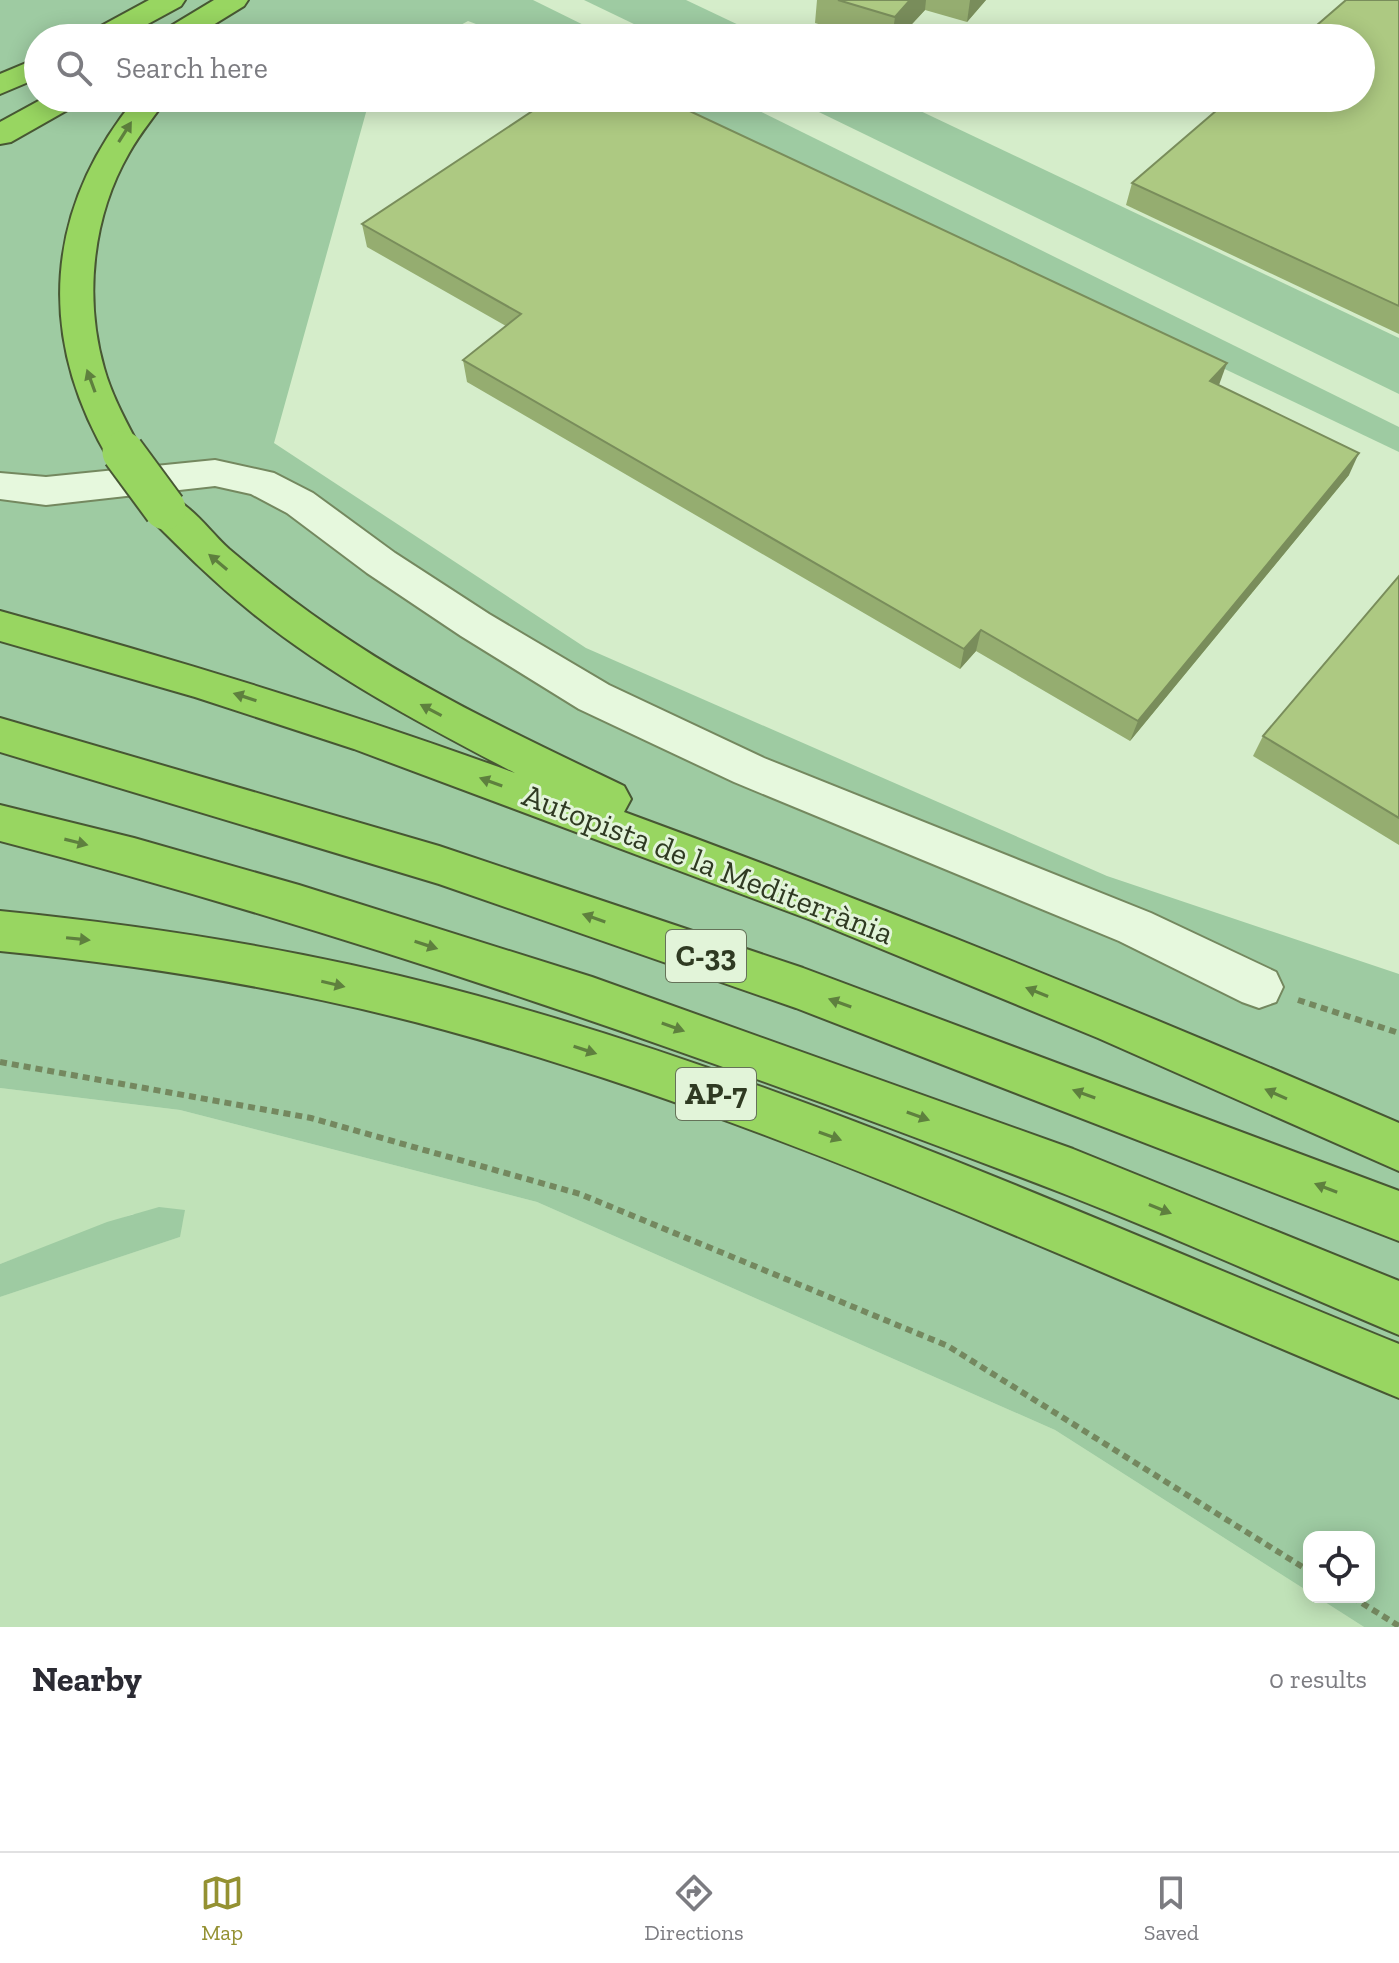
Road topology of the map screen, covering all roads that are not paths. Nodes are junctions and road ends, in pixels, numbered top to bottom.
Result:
1 (171, 0) edge
2 (197, 0) edge
3 (234, 0) edge
4 (266, 0) edge
5 (126, 24) edge
6 (156, 24) edge
7 (194, 24) edge
8 (234, 24) edge
9 (24, 74) edge
10 (0, 85) edge
11 (24, 98) edge
12 (0, 111) edge
13 (42, 112) edge
14 (139, 112) edge
15 (0, 135) edge
16 (0, 486) edge
17 (0, 626) edge
18 (0, 735) edge
19 (0, 823) edge
20 (827, 906) junction
21 (0, 931) edge
22 (1259, 987) road end
23 (1399, 1147) edge
24 (1399, 1216) edge
25 (1399, 1308) edge
26 (1399, 1371) edge

1 - 5 highway
2 - 6 highway
3 - 7 highway
4 - 8 highway
9 - 10 highway
11 - 12 highway
13 - 15 highway
20 -> 14 highway, bridge
16 - 22 street
20 -> 17 highway, Autopista de la Mediterrània
24 -> 18 highway, C-33
19 -> 25 highway, C-33
23 -> 20 highway, Autopista de la Mediterrània
21 -> 26 highway, AP-7

